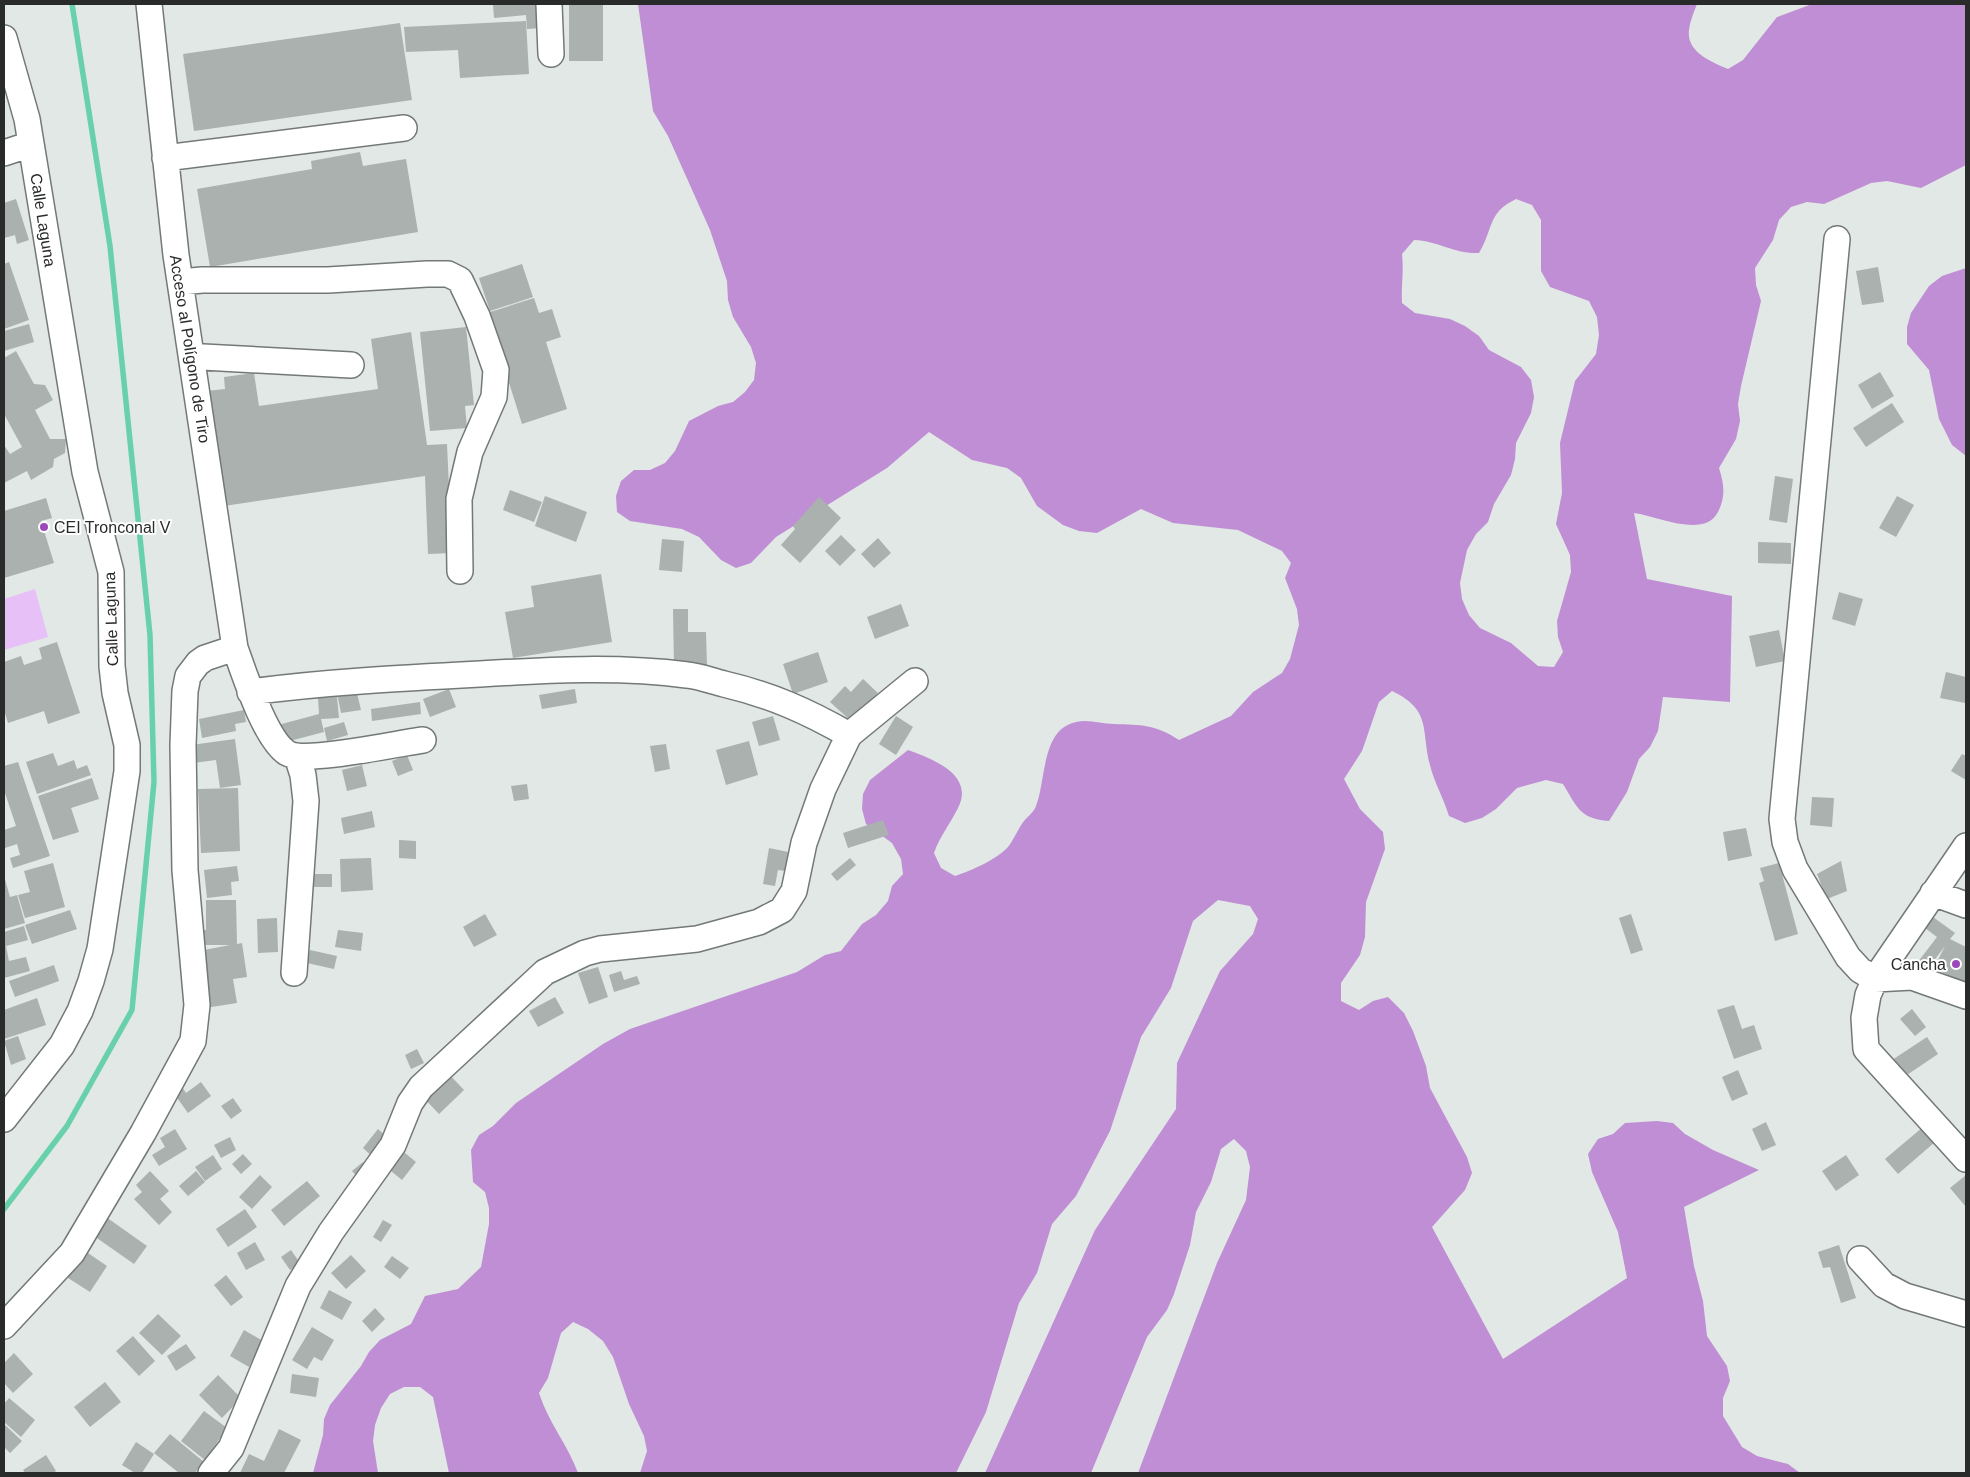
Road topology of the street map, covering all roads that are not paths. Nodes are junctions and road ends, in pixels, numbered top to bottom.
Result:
1 (149, 4) edge
2 (549, 4) edge
3 (4, 38) edge
4 (550, 54) dead end
5 (404, 128) dead end
6 (31, 144) junction
7 (4, 153) edge
8 (164, 158) junction
9 (1837, 239) dead end
10 (181, 282) junction
11 (192, 358) junction
12 (351, 365) dead end
13 (460, 571) dead end
14 (235, 648) junction
15 (915, 681) dead end
16 (250, 692) junction
17 (849, 734) junction
18 (423, 740) dead end
19 (297, 756) junction
20 (1966, 846) edge
21 (1934, 893) junction
22 (1966, 905) edge
23 (294, 973) dead end
24 (1875, 978) junction
25 (1966, 996) edge
26 (4, 1119) edge
27 (1966, 1159) edge
28 (1860, 1259) dead end
29 (1966, 1314) edge
30 (4, 1326) edge
31 (211, 1473) edge

1 - 8 street, Acceso al Polígono de Tiro
2 - 4 street
3 - 6 street, Calle Laguna
5 - 8 street
6 - 7 street
6 - 26 street, Calle Laguna
8 - 10 street, Acceso al Polígono de Tiro
9 - 24 street
10 - 11 street, Acceso al Polígono de Tiro
10 - 13 street
11 - 12 street
11 - 14 street, Acceso al Polígono de Tiro
14 - 16 street, Acceso al Polígono de Tiro
14 - 30 street
15 - 17 street
16 - 17 street
16 - 19 street, Acceso al Polígono de Tiro
17 - 31 street
18 - 19 street
19 - 23 street
20 - 21 street
21 - 22 street
21 - 24 street
24 - 25 street
24 - 27 street
28 - 29 street

